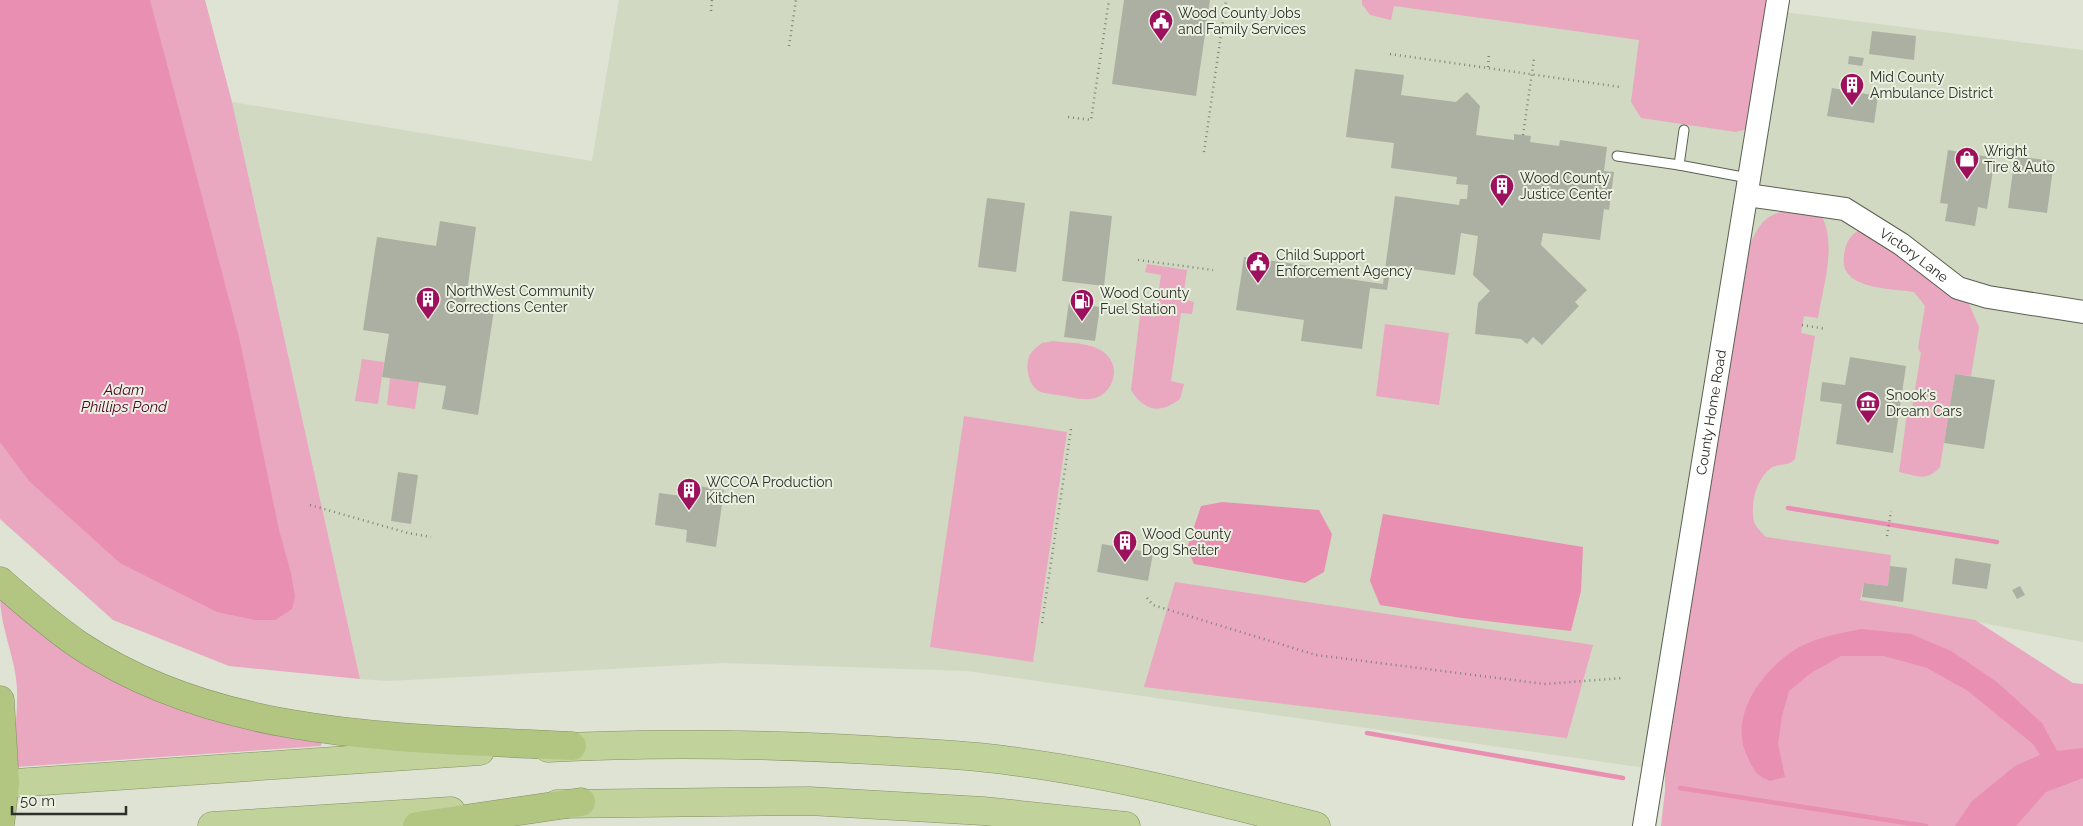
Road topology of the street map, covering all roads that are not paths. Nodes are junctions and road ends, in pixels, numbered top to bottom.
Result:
1 (1778, 0) edge
2 (1684, 130) dead end
3 (1617, 156) dead end
4 (1679, 165) junction
5 (1748, 186) junction
6 (2083, 312) edge
7 (0, 581) edge
8 (0, 700) edge
9 (572, 746) junction
10 (2, 784) edge
11 (581, 802) junction
12 (0, 825) edge
13 (212, 826) edge
14 (417, 826) edge
15 (1126, 826) edge
16 (1316, 826) edge
17 (1644, 826) edge

1 - 5 street, County Home Road
2 - 4 lane
3 - 4 lane
4 - 5 lane
5 - 6 street, Victory Lane
5 - 17 street, County Home Road
7 - 9 highway
8 - 10 highway
9 - 10 highway
9 - 16 highway
10 - 12 highway
11 - 13 highway
11 - 14 highway
11 - 15 highway

